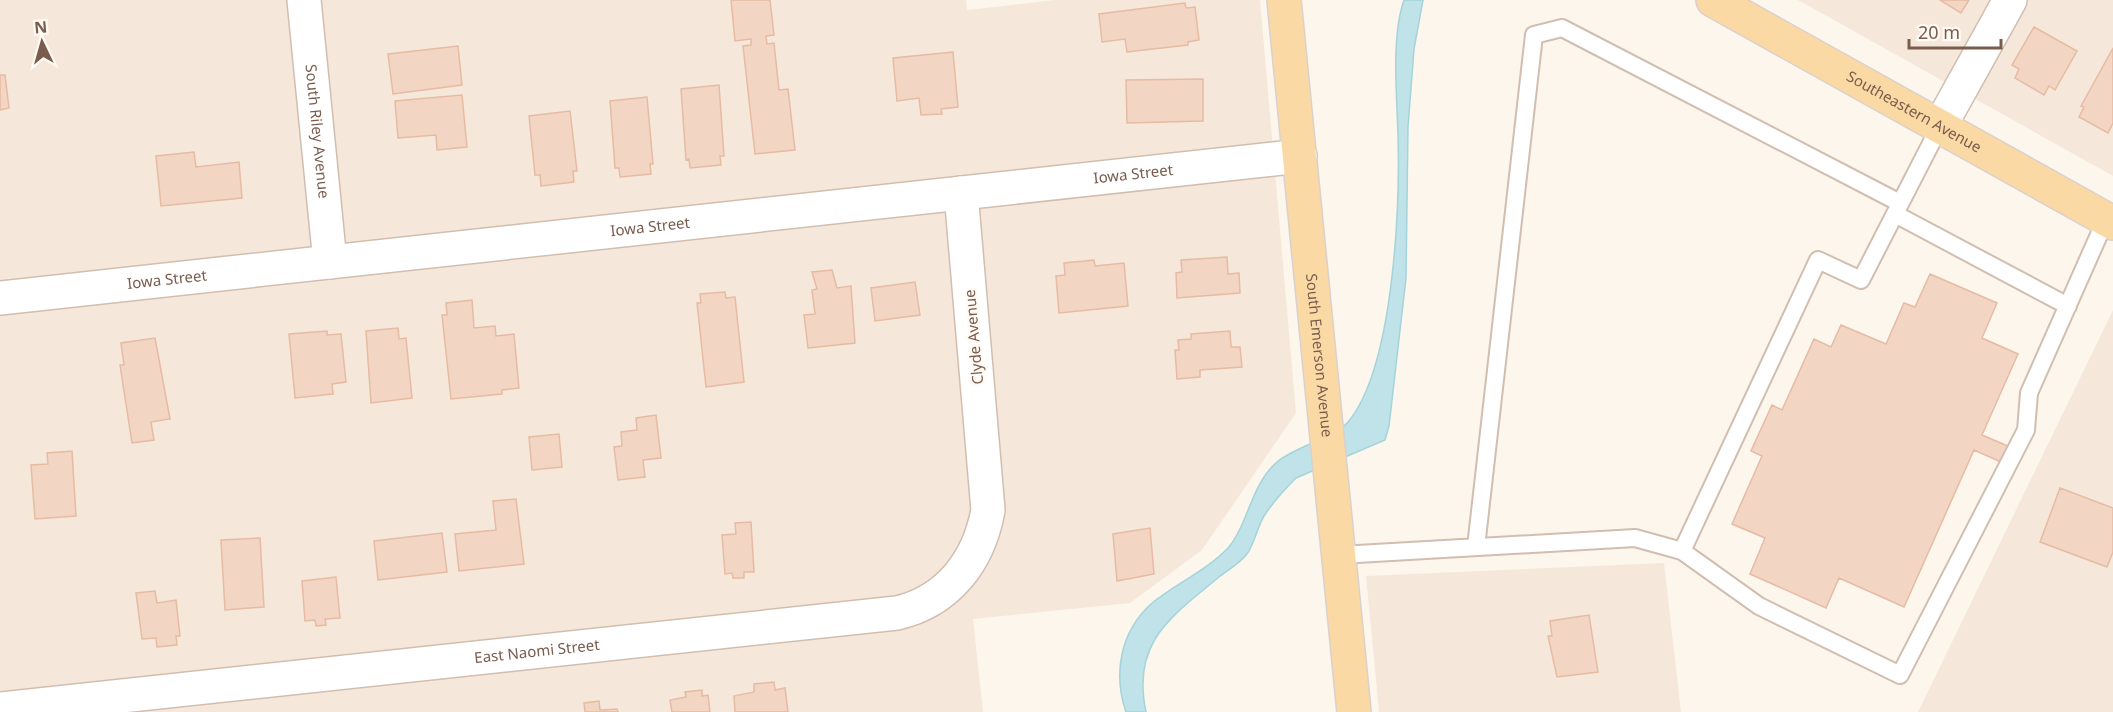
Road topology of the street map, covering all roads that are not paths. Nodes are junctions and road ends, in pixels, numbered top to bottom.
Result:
1 (304, 0) edge
2 (1284, 0) edge
3 (1713, 0) edge
4 (2010, 0) edge
5 (1940, 126) junction
6 (1300, 156) junction
7 (961, 193) junction
8 (1898, 208) junction
9 (2110, 221) edge
10 (330, 262) junction
11 (0, 298) edge
12 (2068, 306) junction
13 (988, 481) joint
14 (1476, 547) junction
15 (1682, 551) junction
16 (1340, 555) junction
17 (0, 709) edge
18 (1354, 712) edge

1 - 10 street, South Riley Avenue
2 - 6 main road, South Emerson Avenue
3 - 5 main road, Southeastern Avenue
4 - 5 street
5 - 8 lane
5 - 9 main road, Southeastern Avenue
6 - 7 street, Iowa Street
6 - 16 main road, South Emerson Avenue
7 - 10 street, Iowa Street
7 - 13 street, Clyde Avenue
8 - 12 lane
8 - 14 lane
8 - 15 lane
9 - 12 lane
10 - 11 street, Iowa Street
12 - 15 lane
13 - 17 street, East Naomi Street
14 - 15 lane
14 - 16 lane
16 - 18 main road, South Emerson Avenue

